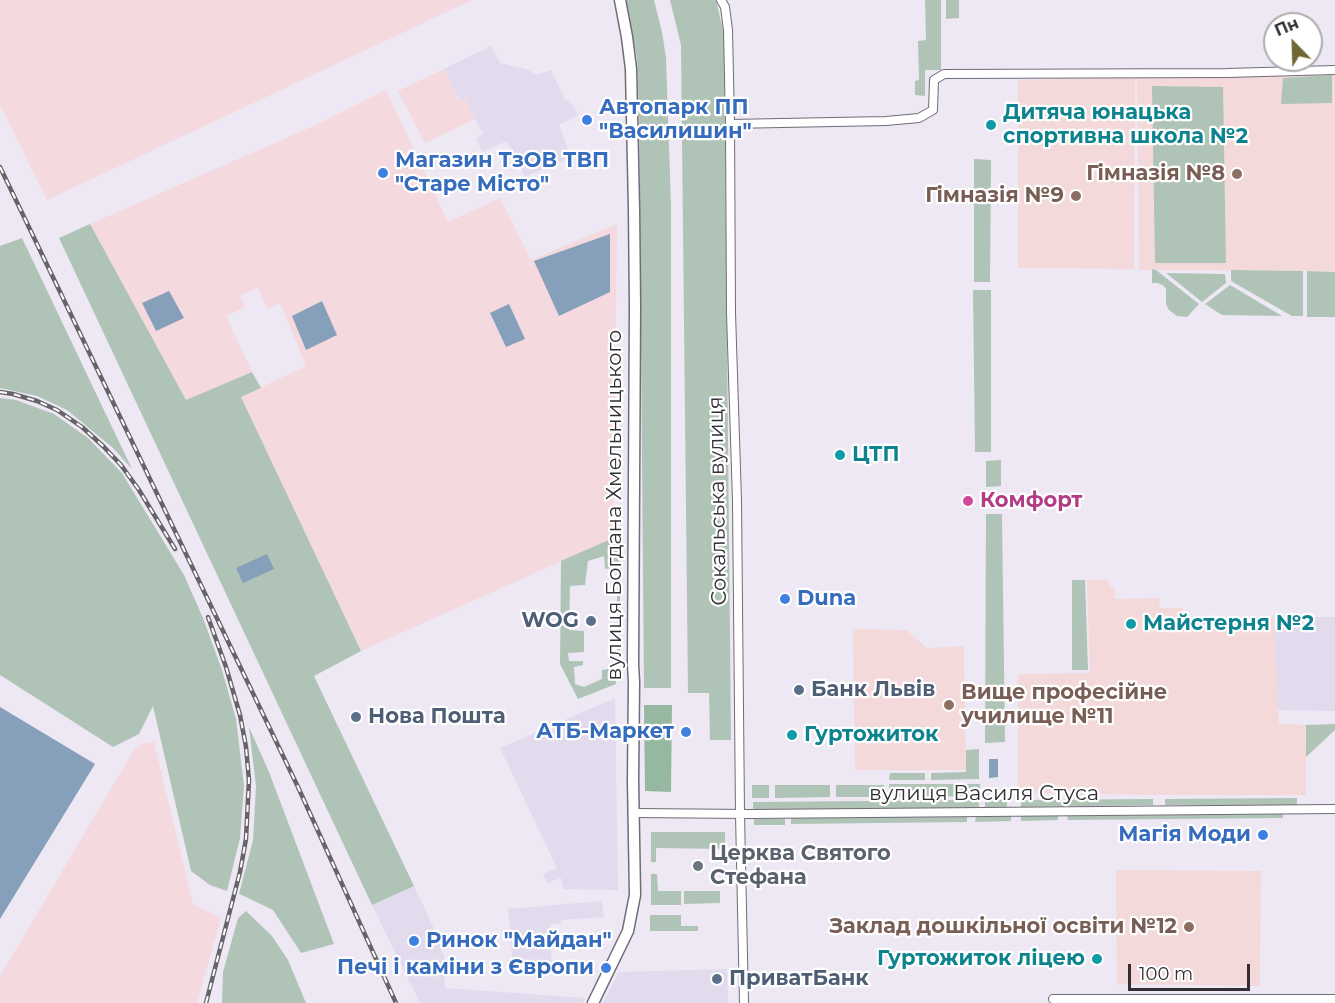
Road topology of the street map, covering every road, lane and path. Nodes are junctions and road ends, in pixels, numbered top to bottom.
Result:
1 (620, 0) edge
2 (722, 0) edge
3 (1335, 70) edge
4 (730, 124) junction
5 (1335, 810) edge
6 (634, 813) junction
7 (740, 814) junction
8 (1053, 999) dead end
9 (1335, 999) edge
10 (592, 1003) edge
11 (744, 1003) edge

1 - 6 street, вулиця Богдана Хмельницького
2 - 4 street, Сокальська вулиця
3 - 4 street
4 - 7 street, Сокальська вулиця
5 - 7 street, вулиця Василя Стуса
6 - 7 street, вулиця Василя Стуса
6 - 10 street, вулиця Богдана Хмельницького
7 - 11 street, Сокальська вулиця
8 - 9 street

